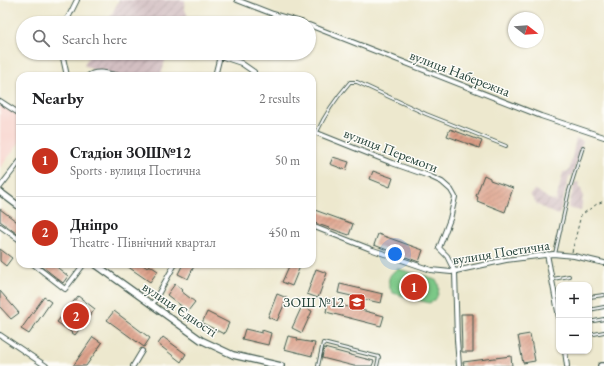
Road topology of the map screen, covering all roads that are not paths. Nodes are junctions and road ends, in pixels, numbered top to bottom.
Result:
1 (76, 0) edge
2 (237, 0) edge
3 (69, 16) edge
4 (280, 16) edge
5 (316, 28) edge
6 (64, 60) edge
7 (218, 60) edge
8 (233, 60) edge
9 (66, 72) edge
10 (216, 72) edge
11 (254, 72) edge
12 (0, 101) edge
13 (16, 111) edge
14 (317, 132) joint
15 (604, 137) edge
16 (506, 146) dead end
17 (583, 147) dead end
18 (16, 166) edge
19 (0, 187) edge
20 (0, 192) edge
21 (16, 204) edge
22 (0, 226) edge
23 (316, 227) edge
24 (16, 237) edge
25 (547, 254) junction
26 (555, 254) junction
27 (604, 263) edge
28 (38, 268) edge
29 (81, 268) edge
30 (101, 268) edge
31 (173, 268) edge
32 (455, 272) junction
33 (569, 276) dead end
34 (552, 279) junction
35 (554, 290) joint
36 (604, 295) edge
37 (556, 296) edge
38 (592, 297) edge
39 (152, 305) junction
40 (604, 307) edge
41 (592, 309) edge
42 (604, 319) edge
43 (592, 321) edge
44 (604, 332) edge
45 (592, 334) edge
46 (0, 335) edge
47 (142, 351) dead end
48 (566, 354) edge
49 (253, 359) junction
50 (46, 366) edge
51 (133, 366) edge
52 (250, 366) edge
53 (281, 366) edge
54 (318, 366) edge
55 (377, 366) edge
56 (459, 366) edge
57 (568, 366) edge
58 (601, 366) edge
59 (604, 366) edge

1 - 3 street
2 - 4 street
5 - 15 street, вулиця Набережна
6 - 9 street
7 - 10 street
8 - 11 street
12 - 13 street
14 - 16 lane
14 - 32 street, вулиця Перемоги
17 - 26 lane
18 - 19 street
20 - 21 street
22 - 24 street
23 - 32 street, вулиця Поетична
25 - 26 street, вулиця Поетична
25 - 32 street, вулиця Поетична
25 - 34 street
26 - 27 street, вулиця Поетична
28 - 29 street
30 - 39 street, вулиця Єдності
31 - 39 street
32 - 56 street
33 - 34 lane
34 - 35 street
35 - 37 street
36 - 38 lane
39 - 49 street, вулиця Єдності
40 - 41 lane
42 - 43 lane
44 - 45 lane
46 - 50 street
47 - 51 street
48 - 57 street
49 - 52 street
49 - 53 street, вулиця Єдності
54 - 55 lane
58 - 59 street

